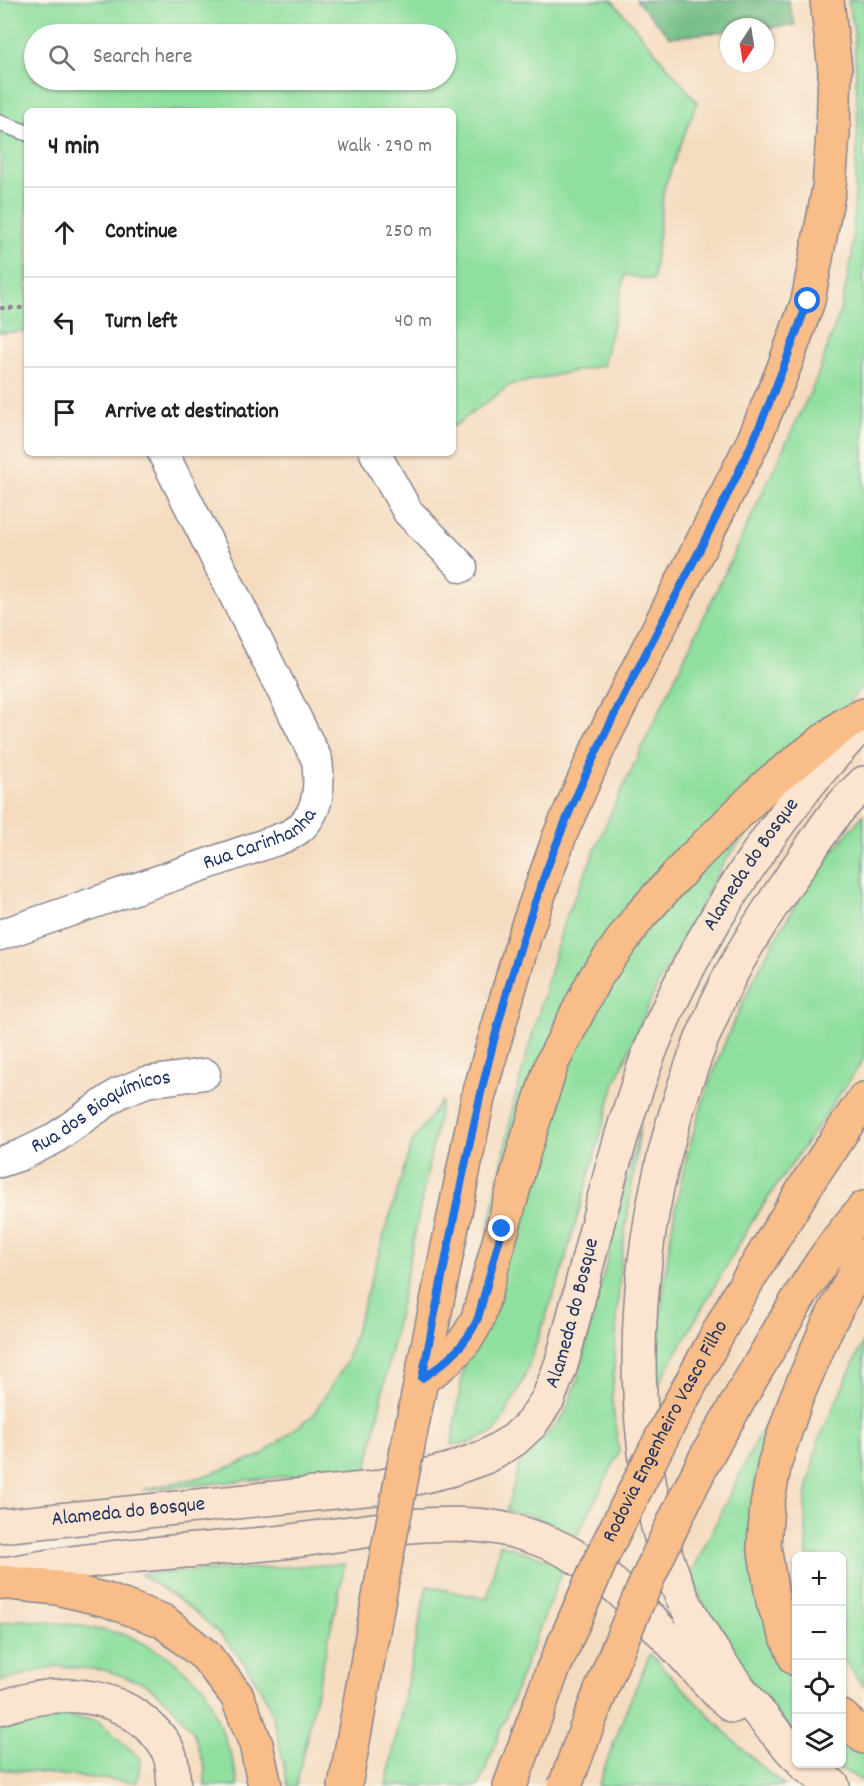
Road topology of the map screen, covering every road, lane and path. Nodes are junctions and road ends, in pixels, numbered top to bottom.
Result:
1 (827, 0) edge
2 (0, 123) edge
3 (24, 132) edge
4 (0, 308) edge
5 (24, 308) edge
6 (165, 456) edge
7 (377, 456) edge
8 (462, 567) dead end
9 (864, 716) edge
10 (864, 721) edge
11 (864, 783) edge
12 (0, 935) edge
13 (205, 1074) dead end
14 (864, 1099) edge
15 (0, 1162) edge
16 (864, 1208) edge
17 (864, 1255) edge
18 (422, 1378) junction
19 (0, 1526) edge
20 (0, 1575) edge
21 (0, 1582) edge
22 (792, 1649) edge
23 (0, 1708) edge
24 (846, 1721) edge
25 (864, 1737) edge
26 (792, 1751) edge
27 (792, 1754) edge
28 (810, 1768) edge
29 (174, 1786) edge
30 (265, 1786) edge
31 (345, 1786) edge
32 (510, 1786) edge
33 (565, 1786) edge
34 (833, 1786) edge

1 - 18 main road
2 - 3 lane
4 - 5 path
6 - 12 street, Rua Carinhanha
7 - 8 street
9 - 18 main road
10 - 19 street, Alameda do Bosque
11 - 26 street
13 - 15 street, Rua dos Bioquímicos
14 - 32 main road, Rodovia Engenheiro Vasco Filho, bridge
16 - 33 main road, bridge
17 - 22 main road
18 - 31 main road, bridge
20 - 27 street, Alameda do Bosque
21 - 30 main road
23 - 29 street
24 - 25 main road
28 - 34 street

